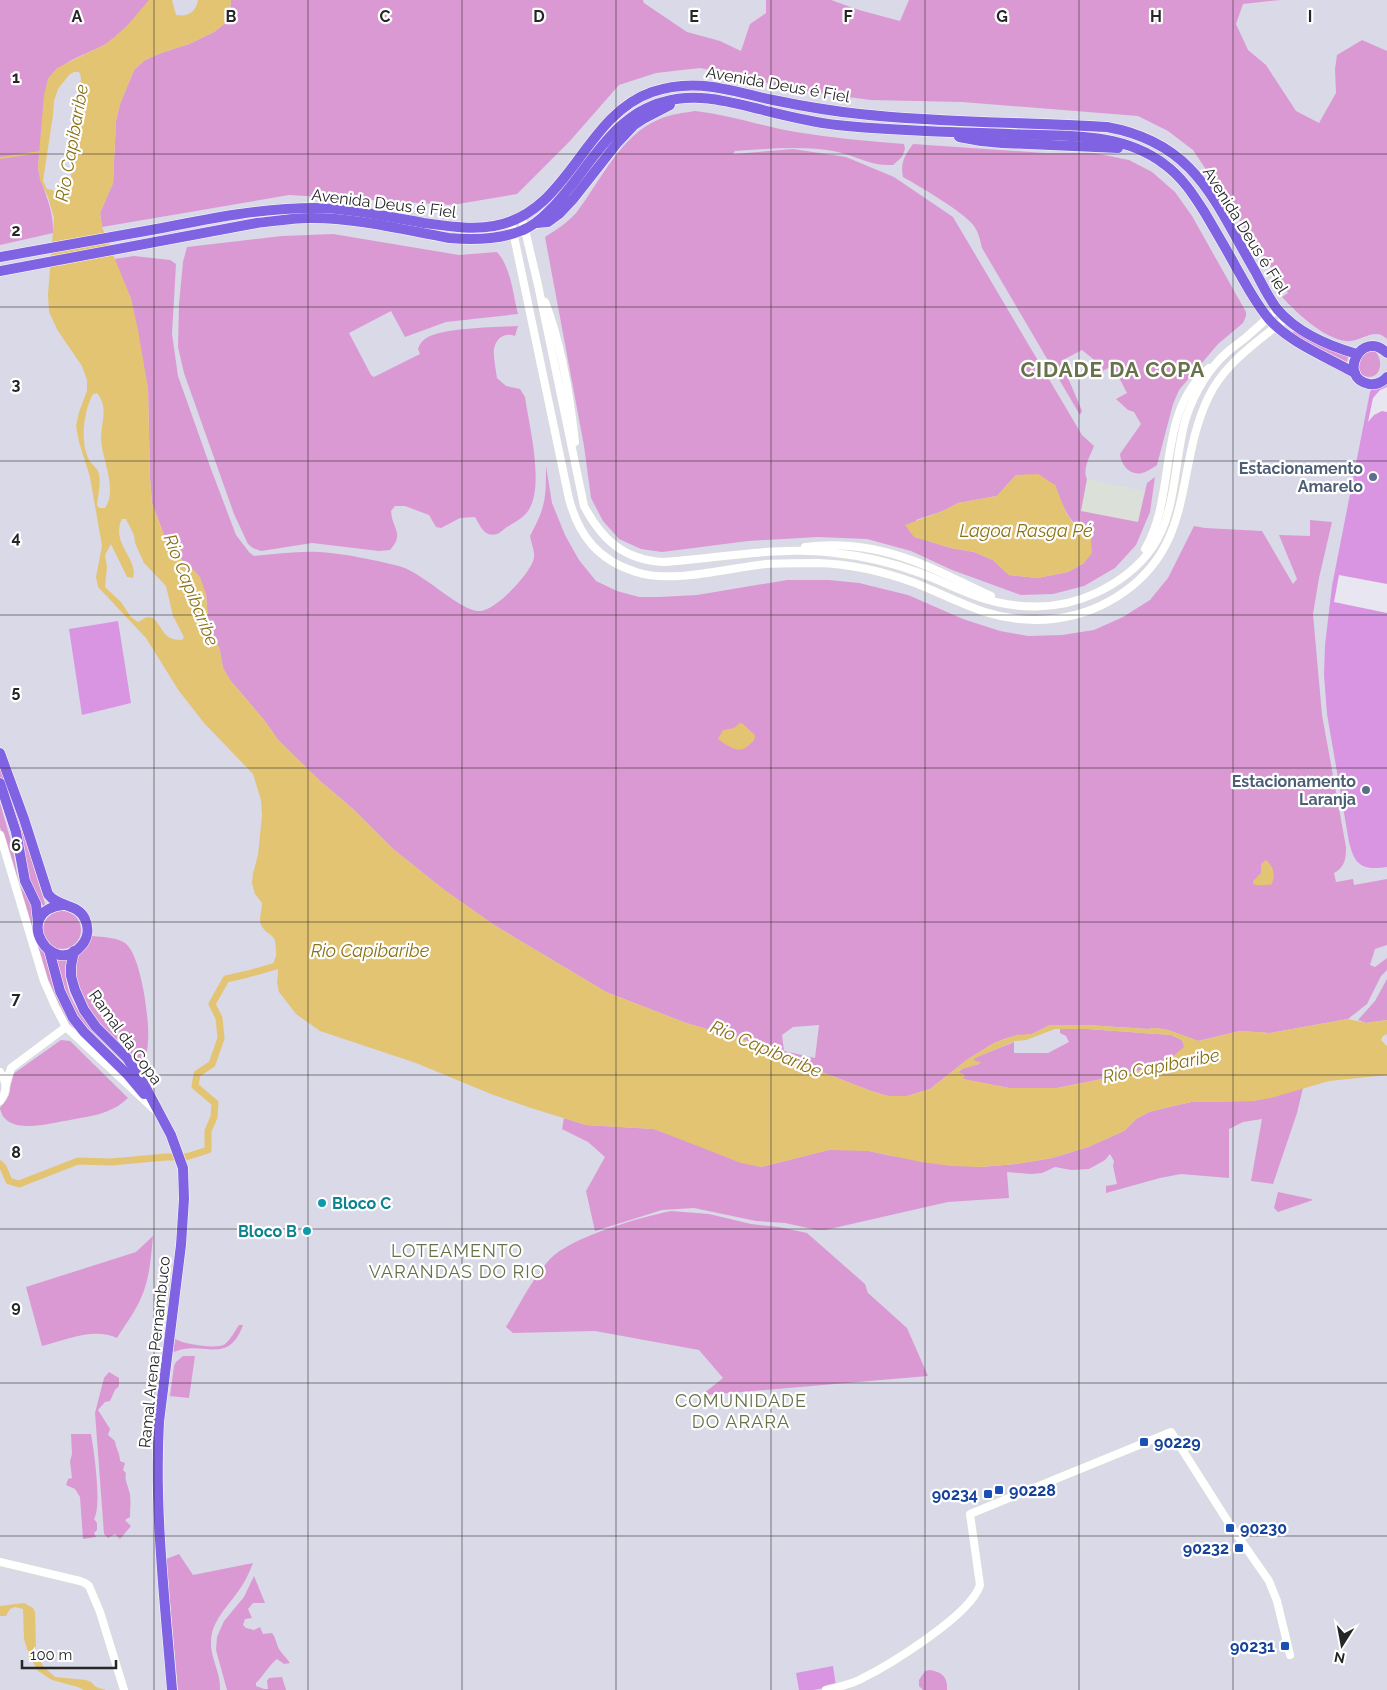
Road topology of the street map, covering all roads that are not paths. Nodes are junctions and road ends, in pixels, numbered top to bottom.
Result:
1 (313, 213) junction
2 (521, 217) junction
3 (511, 222) junction
4 (525, 230) junction
5 (512, 234) junction
6 (0, 257) edge
7 (0, 271) edge
8 (1277, 310) junction
9 (1268, 318) junction
10 (1286, 318) junction
11 (1276, 326) junction
12 (1387, 353) edge
13 (1357, 354) junction
14 (1355, 373) junction
15 (1387, 378) edge
16 (0, 753) edge
17 (0, 783) edge
18 (0, 835) edge
19 (63, 904) junction
20 (38, 925) junction
21 (36, 941) junction
22 (49, 950) junction
23 (74, 951) junction
24 (66, 1027) junction
25 (0, 1068) edge
26 (11, 1068) junction
27 (0, 1072) edge
28 (125, 1078) junction
29 (6, 1084) junction
30 (0, 1101) edge
31 (159, 1113) junction
32 (0, 1562) edge
33 (1290, 1655) dead end
34 (124, 1690) edge
35 (172, 1690) edge
36 (826, 1690) edge

1 - 3 main road, Avenida Deus é Fiel
1 - 5 main road, Avenida Deus é Fiel
1 - 6 main road, Avenida Deus é Fiel
1 - 7 main road, Avenida Deus é Fiel
2 - 3 main road, Avenida Deus é Fiel
2 - 4 street
2 - 8 main road, Avenida Deus é Fiel
3 - 5 street
4 - 5 main road, Avenida Deus é Fiel
4 - 9 main road, Avenida Deus é Fiel
4 - 9 street
5 - 11 street
8 - 9 street
8 - 10 main road, Avenida Deus é Fiel
9 - 11 main road, Avenida Deus é Fiel
10 - 11 street
10 - 13 main road, Avenida Deus é Fiel
11 - 14 main road, Avenida Deus é Fiel
12 - 13 main road
13 - 14 main road
14 - 15 main road, Avenida Deus é Fiel
16 - 19 main road, Ramal da Copa
17 - 20 main road
18 - 21 street
19 - 20 main road
19 - 23 main road, Ramal da Copa
20 - 21 main road
21 - 22 main road
21 - 24 street
22 - 23 main road
22 - 28 main road, Ramal da Copa
23 - 31 main road, Ramal da Copa
24 - 26 street
24 - 28 street
25 - 26 street
26 - 29 street
27 - 29 street
28 - 31 main road, Ramal da Copa
29 - 30 street
31 - 35 main road, Ramal Arena Pernambuco
32 - 34 street
33 - 36 street

